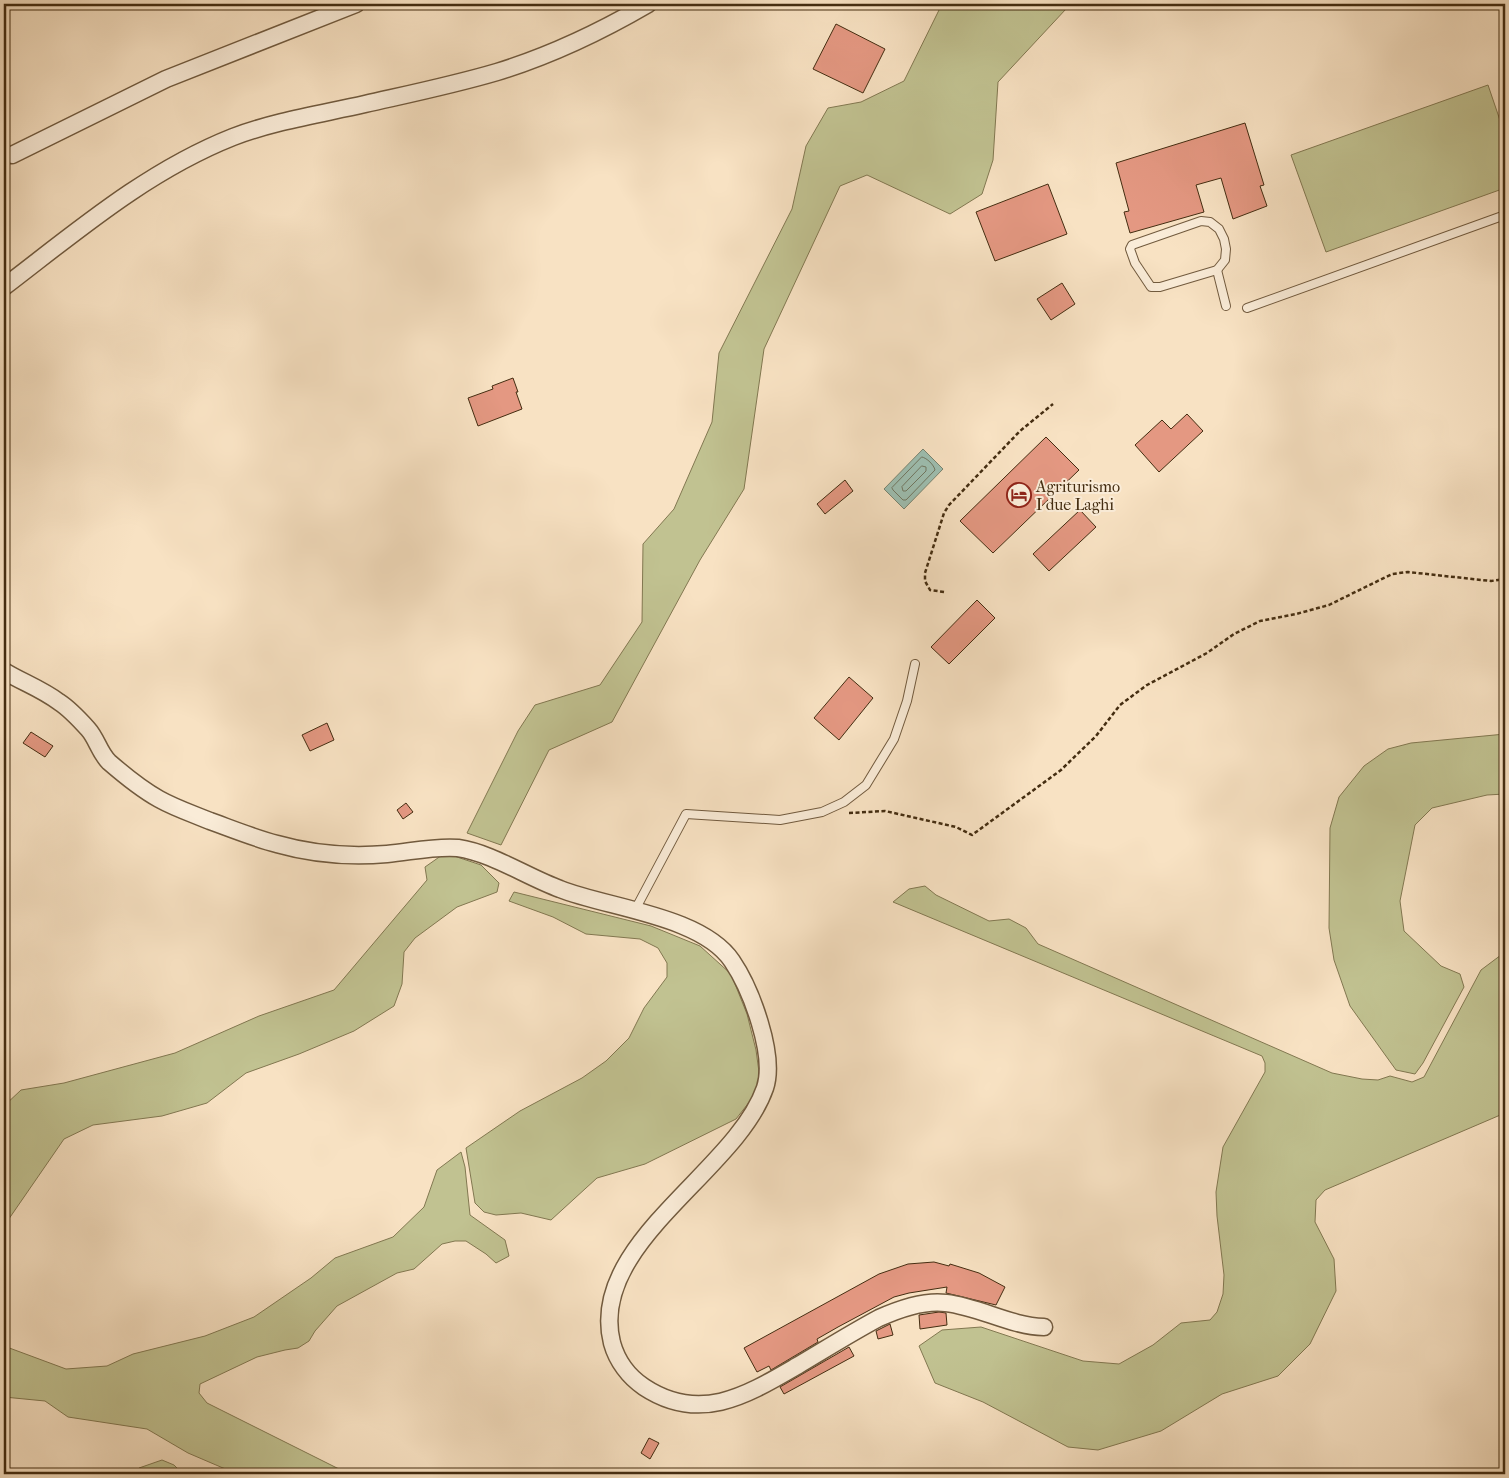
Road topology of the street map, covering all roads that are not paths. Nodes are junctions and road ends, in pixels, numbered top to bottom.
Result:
1 (356, 4) edge
2 (648, 4) edge
3 (12, 155) dead end
4 (1505, 215) edge
5 (1216, 270) junction
6 (4, 288) edge
7 (1226, 306) dead end
8 (1247, 308) dead end
9 (915, 664) dead end
10 (4, 671) edge
11 (635, 910) junction
12 (1044, 1327) dead end

1 - 3 street
2 - 6 street
4 - 8 lane
5 - 5 lane
5 - 7 lane
9 - 11 lane
10 - 11 street
11 - 12 street

